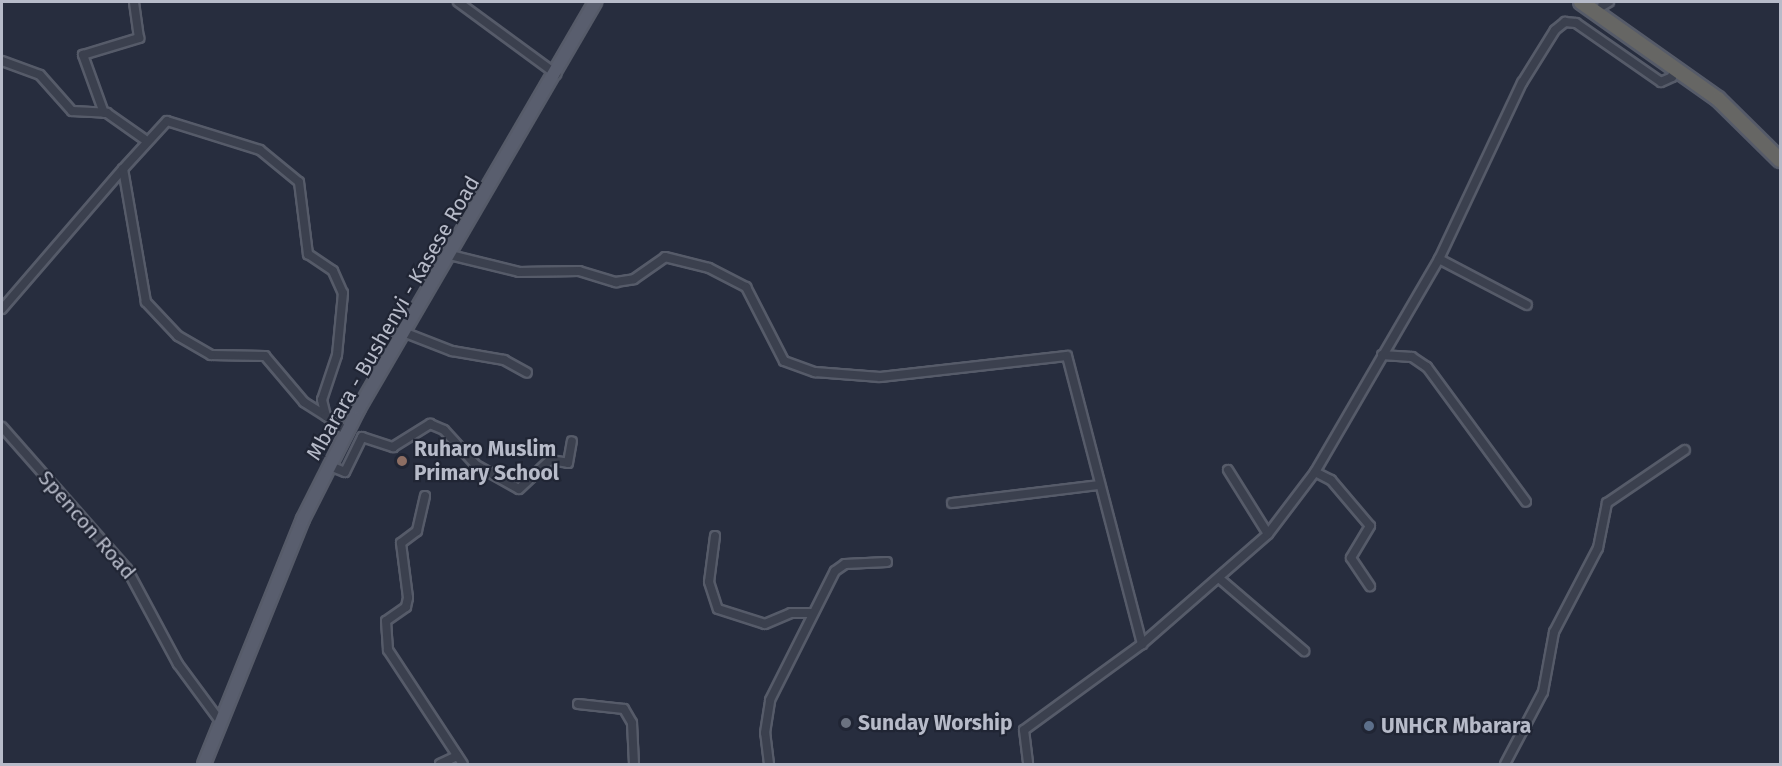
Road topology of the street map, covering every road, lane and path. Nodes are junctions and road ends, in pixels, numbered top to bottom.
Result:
1 (134, 2) edge
2 (458, 2) edge
3 (595, 2) edge
4 (1581, 2) edge
5 (1602, 3) edge
6 (2, 61) edge
7 (1675, 66) junction
8 (557, 75) junction
9 (104, 113) junction
10 (144, 140) junction
11 (1780, 150) edge
12 (1780, 160) edge
13 (123, 169) junction
14 (450, 255) junction
15 (1439, 259) junction
16 (1527, 305) dead end
17 (2, 309) edge
18 (403, 332) junction
19 (1382, 355) junction
20 (527, 373) dead end
21 (327, 416) junction
22 (2, 428) edge
23 (347, 432) junction
24 (572, 441) dead end
25 (1685, 450) dead end
26 (330, 466) junction
27 (1228, 470) dead end
28 (1315, 472) junction
29 (1098, 485) junction
30 (425, 496) dead end
31 (1526, 502) dead end
32 (952, 503) dead end
33 (1268, 534) junction
34 (715, 536) dead end
35 (887, 562) dead end
36 (1220, 579) junction
37 (1370, 586) dead end
38 (811, 613) junction
39 (1142, 644) junction
40 (1304, 651) dead end
41 (578, 704) dead end
42 (220, 721) junction
43 (458, 756) junction
44 (204, 765) edge
45 (440, 765) edge
46 (463, 765) edge
47 (634, 765) edge
48 (769, 765) edge
49 (1028, 765) edge
50 (1505, 765) edge

1 - 9 street
2 - 8 street
3 - 8 main road, Mbarara - Bushenyi - Kasese Road
4 - 7 highway
5 - 11 highway
6 - 9 street
7 - 12 highway
7 - 15 street
8 - 14 main road, Mbarara - Bushenyi - Kasese Road
9 - 10 street
10 - 13 street
10 - 21 street
13 - 17 street
13 - 21 street
14 - 18 main road, Mbarara - Bushenyi - Kasese Road
14 - 29 street
15 - 16 street
15 - 19 street
18 - 20 street
18 - 23 main road, Mbarara - Bushenyi - Kasese Road
19 - 28 street
19 - 31 street
21 - 23 street
22 - 42 street, Spencon Road
23 - 26 main road, Mbarara - Bushenyi - Kasese Road
24 - 26 street
25 - 50 street
26 - 42 main road, Mbarara - Bushenyi - Kasese Road
27 - 33 street
28 - 33 street
28 - 37 street
29 - 32 street
29 - 39 street
30 - 43 street
33 - 36 street
34 - 38 street
35 - 38 street
36 - 39 street
36 - 40 street
38 - 48 street
39 - 49 street
41 - 47 street
42 - 44 main road, Mbarara - Bushenyi - Kasese Road
43 - 45 street
43 - 46 street

